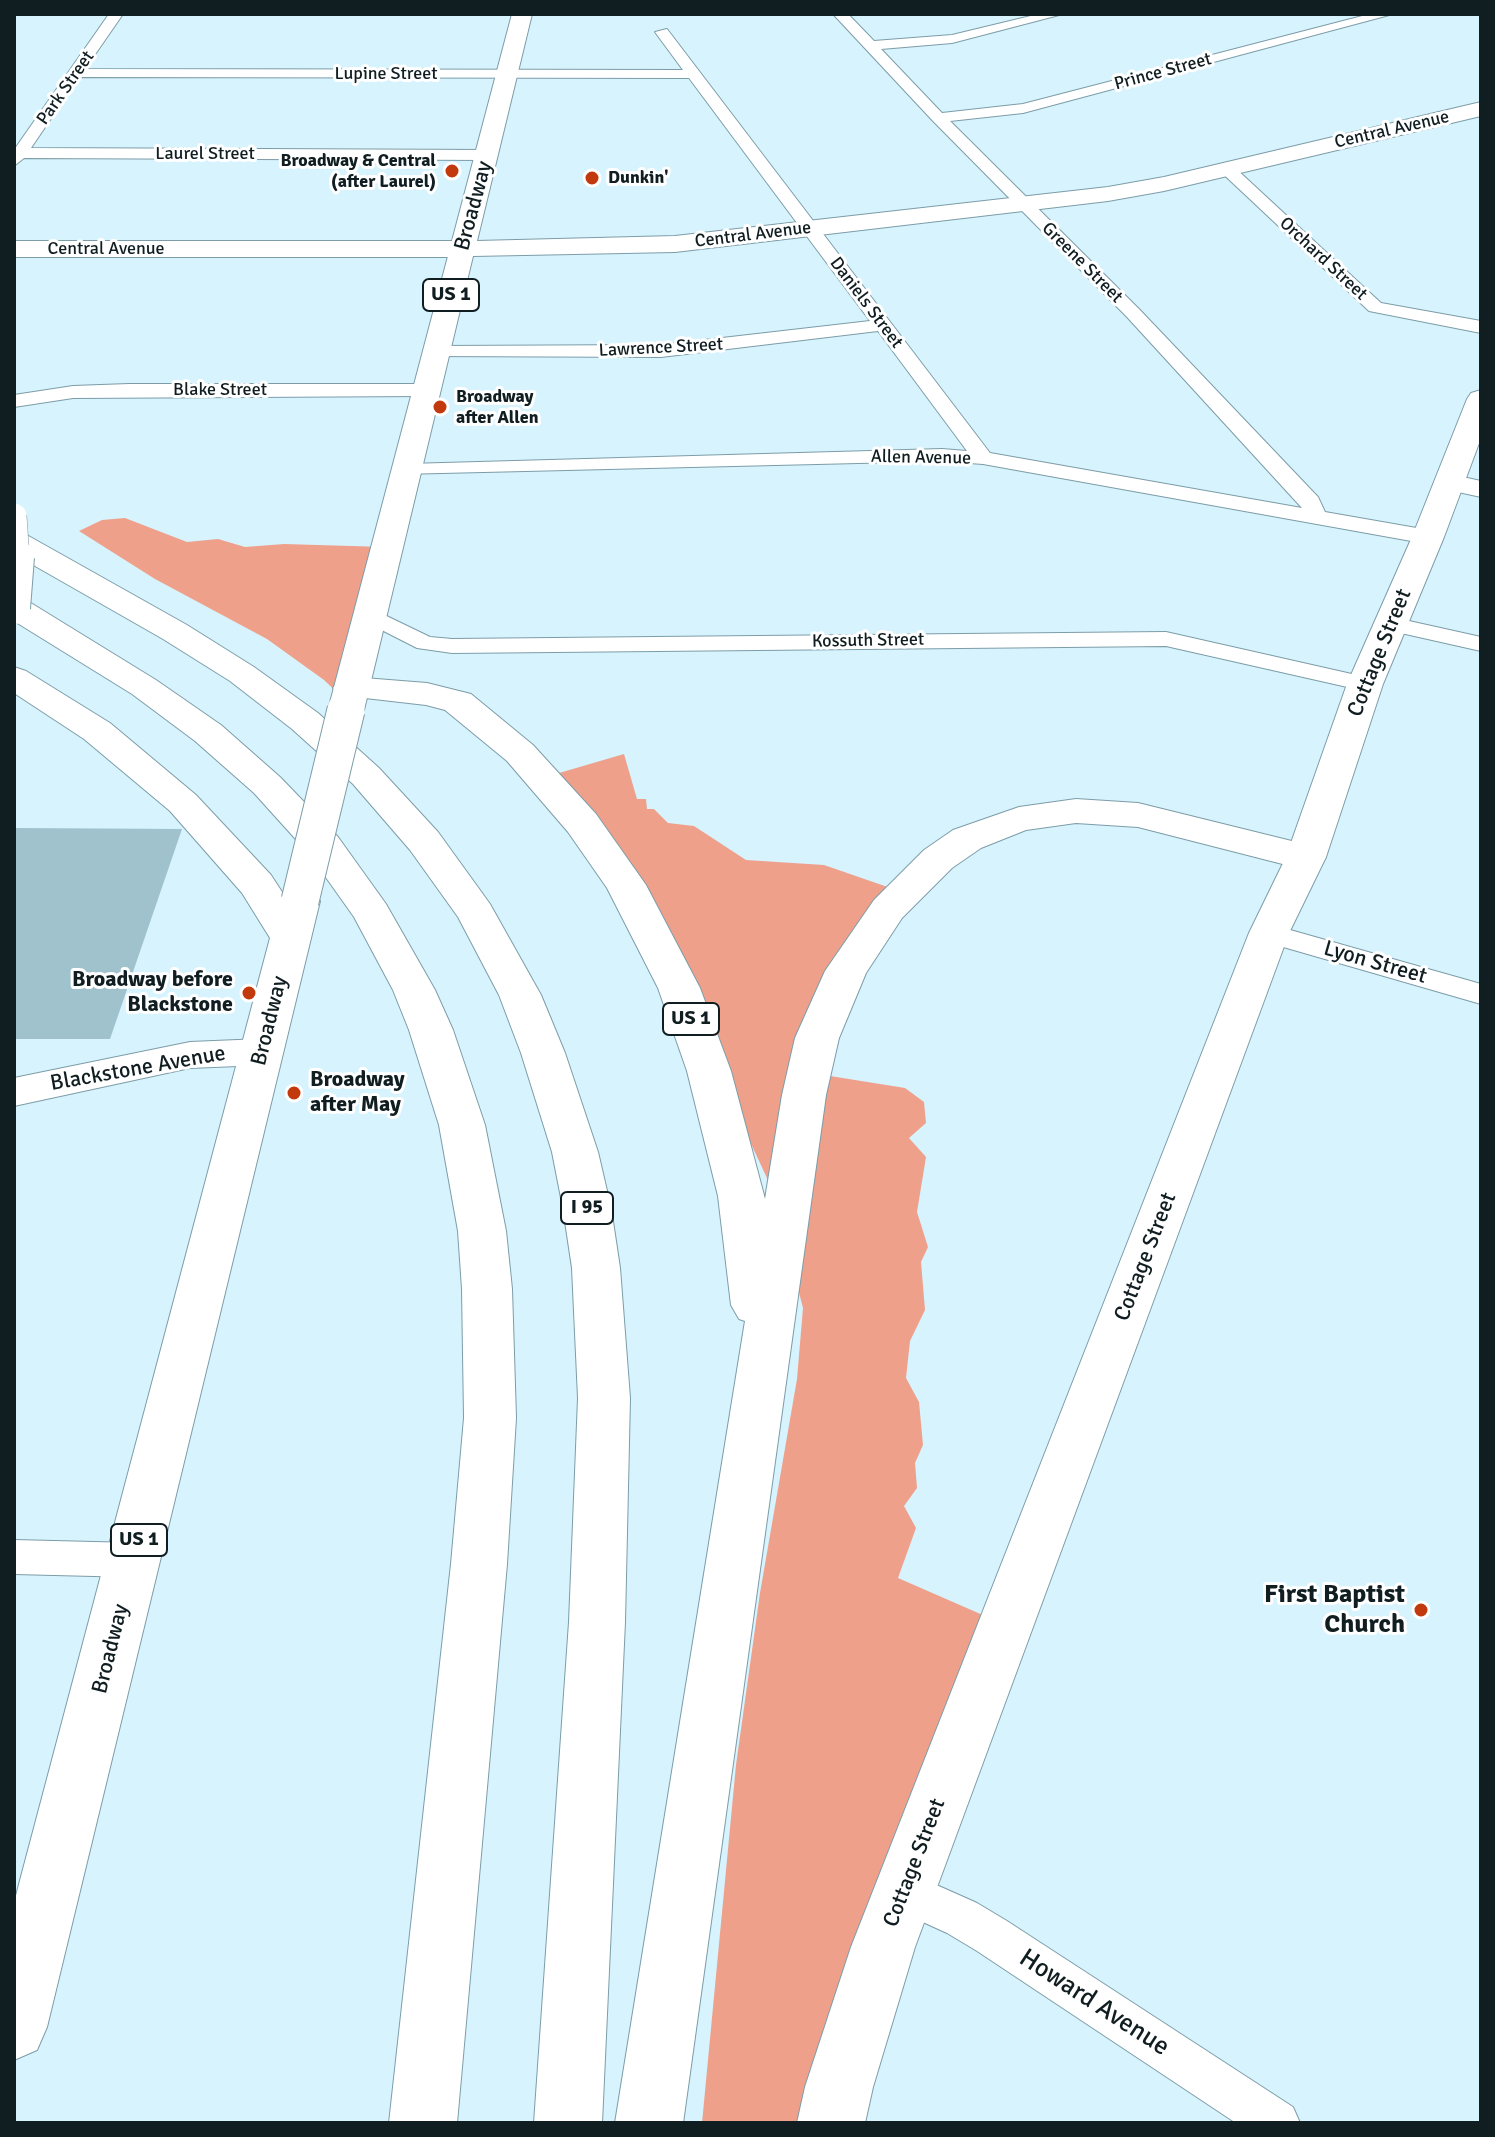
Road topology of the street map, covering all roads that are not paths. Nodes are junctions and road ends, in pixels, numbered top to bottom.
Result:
1 (116, 14) edge
2 (522, 14) edge
3 (840, 14) edge
4 (1056, 14) edge
5 (1386, 14) edge
6 (662, 32) dead end
7 (869, 46) junction
8 (77, 73) junction
9 (507, 74) junction
10 (695, 74) junction
11 (1480, 109) edge
12 (938, 118) junction
13 (487, 155) junction
14 (17, 157) edge
15 (1227, 169) junction
16 (1022, 204) junction
17 (810, 228) junction
18 (14, 249) edge
19 (462, 249) junction
20 (884, 325) junction
21 (1481, 327) edge
22 (437, 352) junction
23 (426, 390) junction
24 (1481, 399) edge
25 (14, 401) edge
26 (983, 458) junction
27 (407, 470) junction
28 (1449, 482) junction
29 (1481, 489) edge
30 (14, 516) edge
31 (1317, 518) junction
32 (1428, 537) junction
33 (14, 541) edge
34 (14, 608) edge
35 (372, 616) junction
36 (1391, 624) junction
37 (1481, 644) edge
38 (14, 678) edge
39 (1365, 684) junction
40 (349, 699) junction
41 (1306, 857) junction
42 (296, 919) junction
43 (1269, 933) junction
44 (1481, 994) edge
45 (262, 1052) junction
46 (14, 1092) edge
47 (760, 1377) junction
48 (14, 1557) edge
49 (134, 1560) junction
50 (905, 1892) junction
51 (14, 2027) edge
52 (423, 2123) edge
53 (568, 2123) edge
54 (649, 2123) edge
55 (831, 2123) edge
56 (1277, 2123) edge

1 - 8 street, Park Street
2 - 9 main road, Broadway / US 1
3 - 7 street, Greene Street
4 - 7 street
5 - 12 street, Prince Street
6 - 10 street, Daniels Street
7 - 12 street, Greene Street
8 - 9 street, Lupine Street
8 - 14 street, Park Street
9 - 10 street, Lupine Street
9 - 13 main road, Broadway / US 1
10 - 17 street, Daniels Street
11 - 15 main road, Central Avenue
12 - 16 street, Greene Street
13 - 14 street, Laurel Street
13 - 19 main road, Broadway / US 1
15 - 16 main road, Central Avenue
15 - 21 street, Orchard Street
16 - 17 main road, Central Avenue
16 - 31 street, Greene Street
17 - 19 main road, Central Avenue
17 - 20 street, Daniels Street
18 - 19 main road, Central Avenue
19 - 22 main road, Broadway / US 1
20 - 22 street, Lawrence Street
20 - 26 street, Daniels Street
22 - 23 main road, Broadway / US 1
23 - 25 street, Blake Street
23 - 27 main road, Broadway / US 1
24 - 28 main road, Cottage Street
26 - 27 street, Allen Avenue
26 - 31 street, Allen Avenue
27 - 35 main road, Broadway / US 1
28 - 29 street
28 - 32 main road, Cottage Street
30 - 34 street, bridge
31 - 32 street, Allen Avenue
32 - 36 main road, Cottage Street
33 - 53 main road, I 95
34 - 52 main road
35 - 39 street, Kossuth Street
35 - 40 main road, Broadway / US 1
36 - 37 street
36 - 39 main road, Cottage Street
38 - 42 main road
39 - 41 main road, Cottage Street
40 - 42 main road, Broadway / US 1, bridge
40 - 47 main road, US 1
41 - 43 main road, Cottage Street
41 - 47 main road
42 - 45 main road, Broadway / US 1
43 - 44 street, Lyon Street
43 - 50 main road, Cottage Street
45 - 46 street, Blackstone Avenue
45 - 49 main road, Broadway / US 1
47 - 54 main road, US 1
48 - 49 street
49 - 51 main road, Broadway / US 1
50 - 55 main road, Cottage Street
50 - 56 street, Howard Avenue

